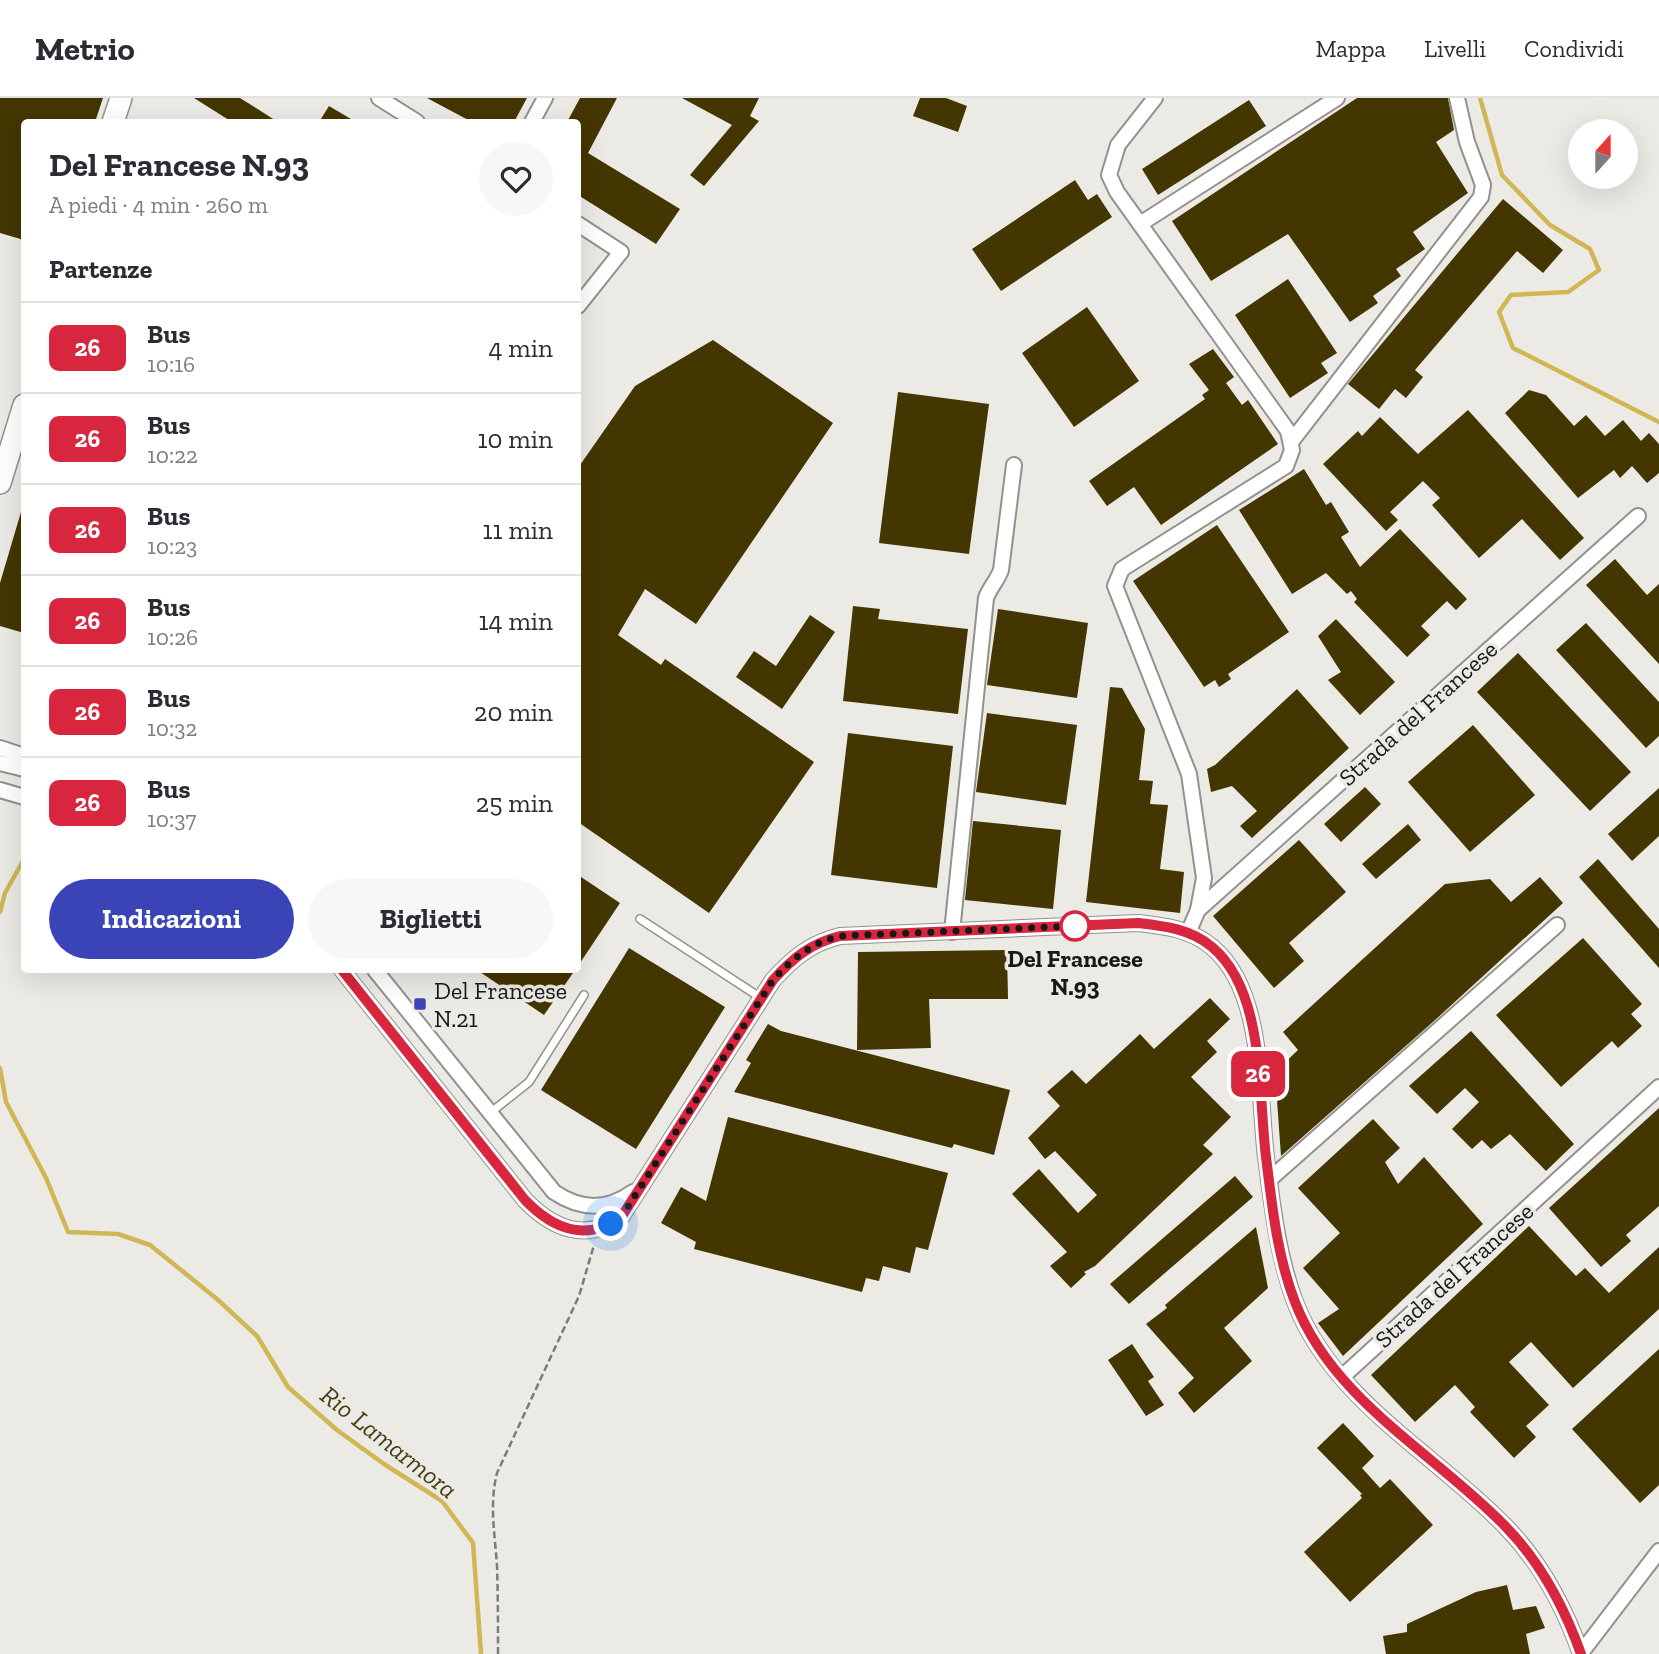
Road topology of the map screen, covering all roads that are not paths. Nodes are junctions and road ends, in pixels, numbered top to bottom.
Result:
1 (121, 98) edge
2 (379, 98) edge
3 (545, 98) edge
4 (1155, 98) edge
5 (1337, 98) edge
6 (1457, 98) edge
7 (114, 119) edge
8 (412, 119) edge
9 (534, 119) edge
10 (1140, 224) junction
11 (581, 226) edge
12 (581, 302) edge
13 (21, 415) edge
14 (1291, 442) junction
15 (1014, 465) dead end
16 (0, 484) edge
17 (1638, 516) dead end
18 (0, 748) edge
19 (21, 755) edge
20 (0, 763) edge
21 (21, 768) edge
22 (0, 790) edge
23 (21, 796) edge
24 (1198, 910) junction
25 (640, 919) dead end
26 (1557, 925) dead end
27 (952, 932) junction
28 (1188, 933) junction
29 (344, 973) edge
30 (377, 973) edge
31 (584, 995) dead end
32 (761, 998) junction
33 (1659, 1087) edge
34 (486, 1109) junction
35 (462, 1121) junction
36 (1269, 1180) junction
37 (637, 1189) junction
38 (1342, 1377) junction
39 (1659, 1551) edge
40 (1581, 1653) edge

1 - 7 street
2 - 8 street
3 - 9 street
4 - 10 street
5 - 10 street
6 - 14 street, Strada del Francese
10 - 14 street
11 - 12 street
13 - 16 street
14 - 24 street, Strada del Francese
15 - 27 street
17 - 24 street, Strada del Francese
18 - 19 street
20 - 21 street
22 - 23 street
24 - 28 street, Strada del Francese
25 - 32 lane
26 - 36 street
27 - 28 street
27 - 32 street
28 - 36 street
29 - 35 street
30 - 34 street
31 - 34 lane
32 - 37 street
33 - 38 street, Strada del Francese
34 - 35 street
34 - 37 street
35 - 37 street
36 - 38 street
38 - 40 street
39 - 40 street

